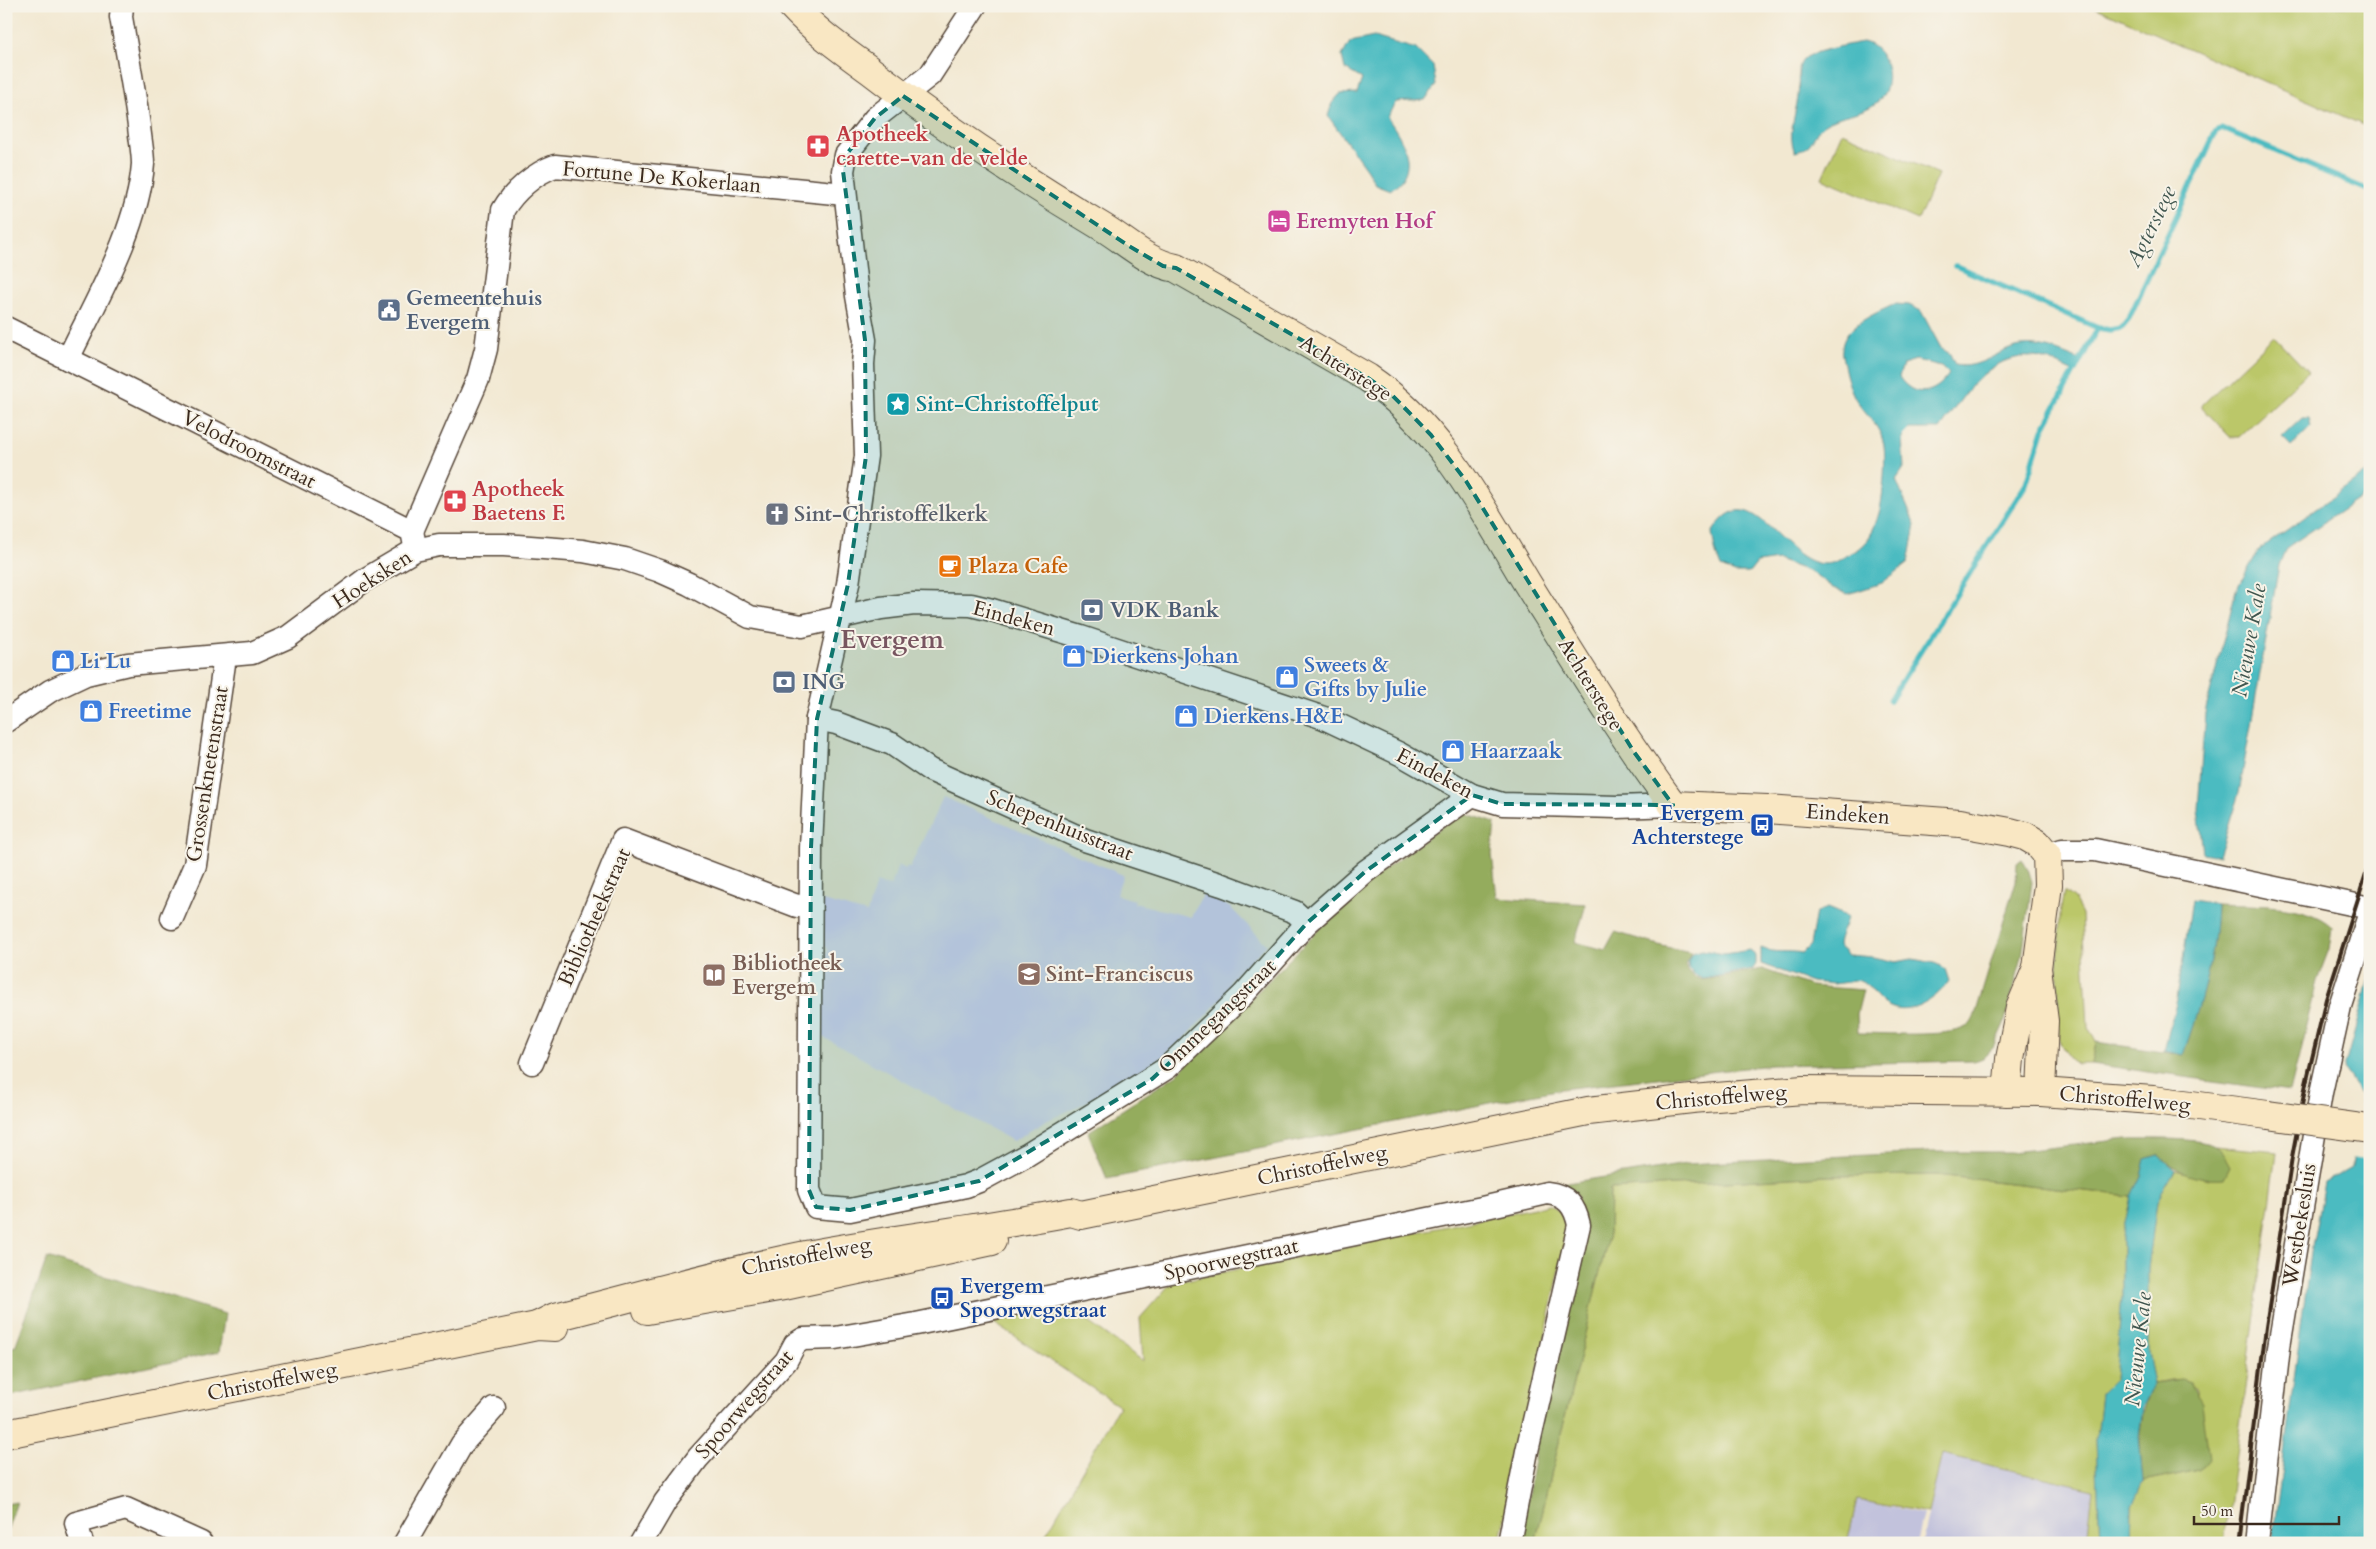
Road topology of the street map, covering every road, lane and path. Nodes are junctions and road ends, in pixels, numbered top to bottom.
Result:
1 (122, 6) edge
2 (792, 6) edge
3 (975, 6) edge
4 (903, 96) junction
5 (845, 194) junction
6 (6, 328) edge
7 (68, 359) junction
8 (414, 540) junction
9 (839, 616) junction
10 (225, 657) junction
11 (817, 719) junction
12 (6, 720) edge
13 (1472, 795) junction
14 (1672, 805) junction
15 (2047, 855) junction
16 (810, 905) junction
17 (2370, 908) edge
18 (2370, 912) edge
19 (172, 918) dead end
20 (1307, 923) junction
21 (2037, 968) junction
22 (532, 1062) dead end
23 (2007, 1092) junction
24 (2041, 1092) junction
25 (2370, 1129) edge
26 (494, 1408) dead end
27 (6, 1434) edge
28 (82, 1543) edge
29 (201, 1543) edge
30 (405, 1543) edge
31 (641, 1543) edge
32 (1509, 1543) edge
33 (2257, 1543) edge

1 - 7 street
2 - 4 main road, Achterstege
3 - 4 street
4 - 5 street
4 - 14 main road, Achterstege
5 - 8 street, Fortune De Kokerlaan
5 - 9 street
6 - 7 street, Velodroomstraat
7 - 8 street, Velodroomstraat
8 - 9 street, Hoeksken
8 - 10 street, Hoeksken
9 - 11 street
9 - 13 street, Eindeken
10 - 12 street, Hoeksken
10 - 19 street, Grossenknetenstraat
11 - 16 street
11 - 20 street, Schepenhuisstraat
13 - 14 street, Eindeken
13 - 20 street, Ommegangstraat
14 - 15 main road, Eindeken
15 - 17 street
15 - 21 main road
16 - 20 street, Ommegangstraat
16 - 22 street, Bibliotheekstraat
18 - 33 street, Westbekesluis
21 - 23 main road
21 - 24 main road
23 - 24 main road, Christoffelweg
23 - 27 main road, Christoffelweg
24 - 25 main road, Christoffelweg, bridge
26 - 30 street
28 - 29 street
31 - 32 street, Spoorwegstraat

